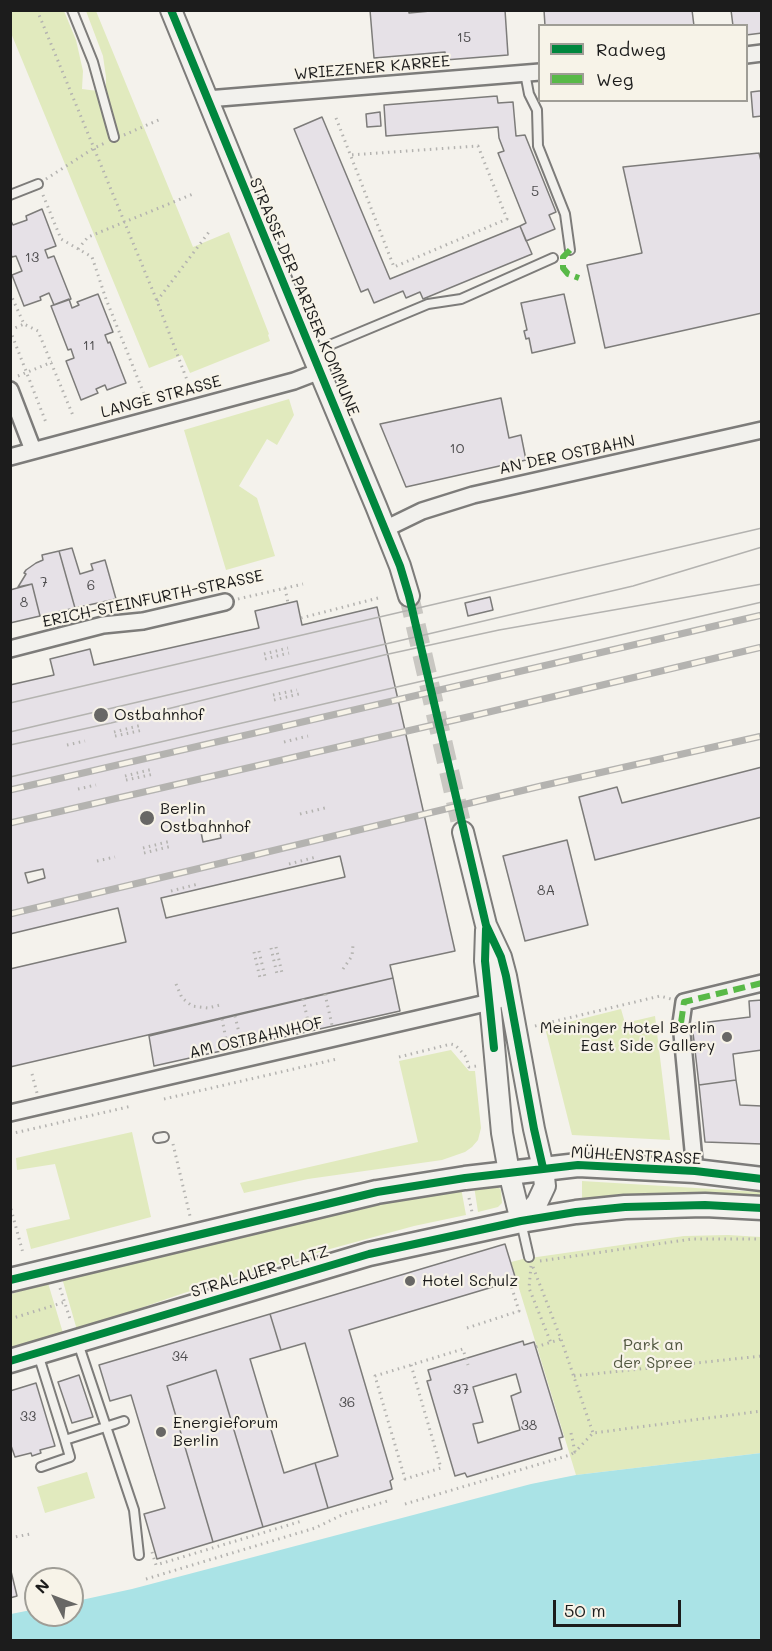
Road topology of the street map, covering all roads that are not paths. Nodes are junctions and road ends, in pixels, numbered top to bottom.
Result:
1 (72, 10) edge
2 (171, 10) edge
3 (532, 72) edge
4 (207, 99) junction
5 (113, 138) road end
6 (38, 184) road end
7 (10, 195) edge
8 (570, 250) dead end
9 (553, 258) dead end
10 (316, 362) junction
11 (10, 390) edge
12 (762, 430) edge
13 (33, 450) junction
14 (10, 457) edge
15 (385, 529) junction
16 (409, 596) tunnel mouth
17 (225, 602) road end
18 (10, 649) edge
19 (463, 832) tunnel mouth
20 (486, 925) junction
21 (762, 984) edge
22 (509, 998) junction
23 (490, 1002) junction
24 (10, 1113) edge
25 (543, 1168) junction
26 (694, 1171) junction
27 (509, 1172) junction
28 (762, 1179) edge
29 (762, 1208) edge
30 (521, 1221) junction
31 (531, 1259) road end
32 (10, 1280) edge
33 (77, 1341) junction
34 (37, 1353) junction
35 (10, 1361) edge
36 (124, 1421) dead end
37 (106, 1427) junction
38 (65, 1440) junction
39 (41, 1467) dead end
40 (139, 1555) dead end

1 - 5 lane
2 - 4 street, STRASSE DER PARISER KOMMUNE
3 - 4 street, WRIEZENER KARREE
3 - 8 lane
4 - 10 street, STRASSE DER PARISER KOMMUNE
6 - 7 lane
9 - 10 lane
10 - 13 street, LANGE STRASSE
10 - 15 street, STRASSE DER PARISER KOMMUNE
11 - 13 street
12 - 15 street, AN DER OSTBAHN
13 - 14 street, LANGE STRASSE
15 - 16 street, STRASSE DER PARISER KOMMUNE
17 - 18 street, ERICH-STEINFURTH-STRASSE
19 - 20 street
20 - 22 street
20 - 23 street
21 - 26 street
22 - 23 street, AM OSTBAHNHOF
22 - 25 street
23 - 24 street, AM OSTBAHNHOF
23 - 27 street
25 - 26 main road, MÜHLENSTRASSE
25 - 27 main road, MÜHLENSTRASSE
25 - 30 street
26 - 28 main road, MÜHLENSTRASSE
27 - 30 street
27 - 32 main road
29 - 30 main road
30 - 31 lane
30 - 33 main road, STRALAUER PLATZ
33 - 34 main road, STRALAUER PLATZ
33 - 37 lane
34 - 35 main road, STRALAUER PLATZ
34 - 38 lane
36 - 37 lane
37 - 38 lane
37 - 40 lane
38 - 39 lane

